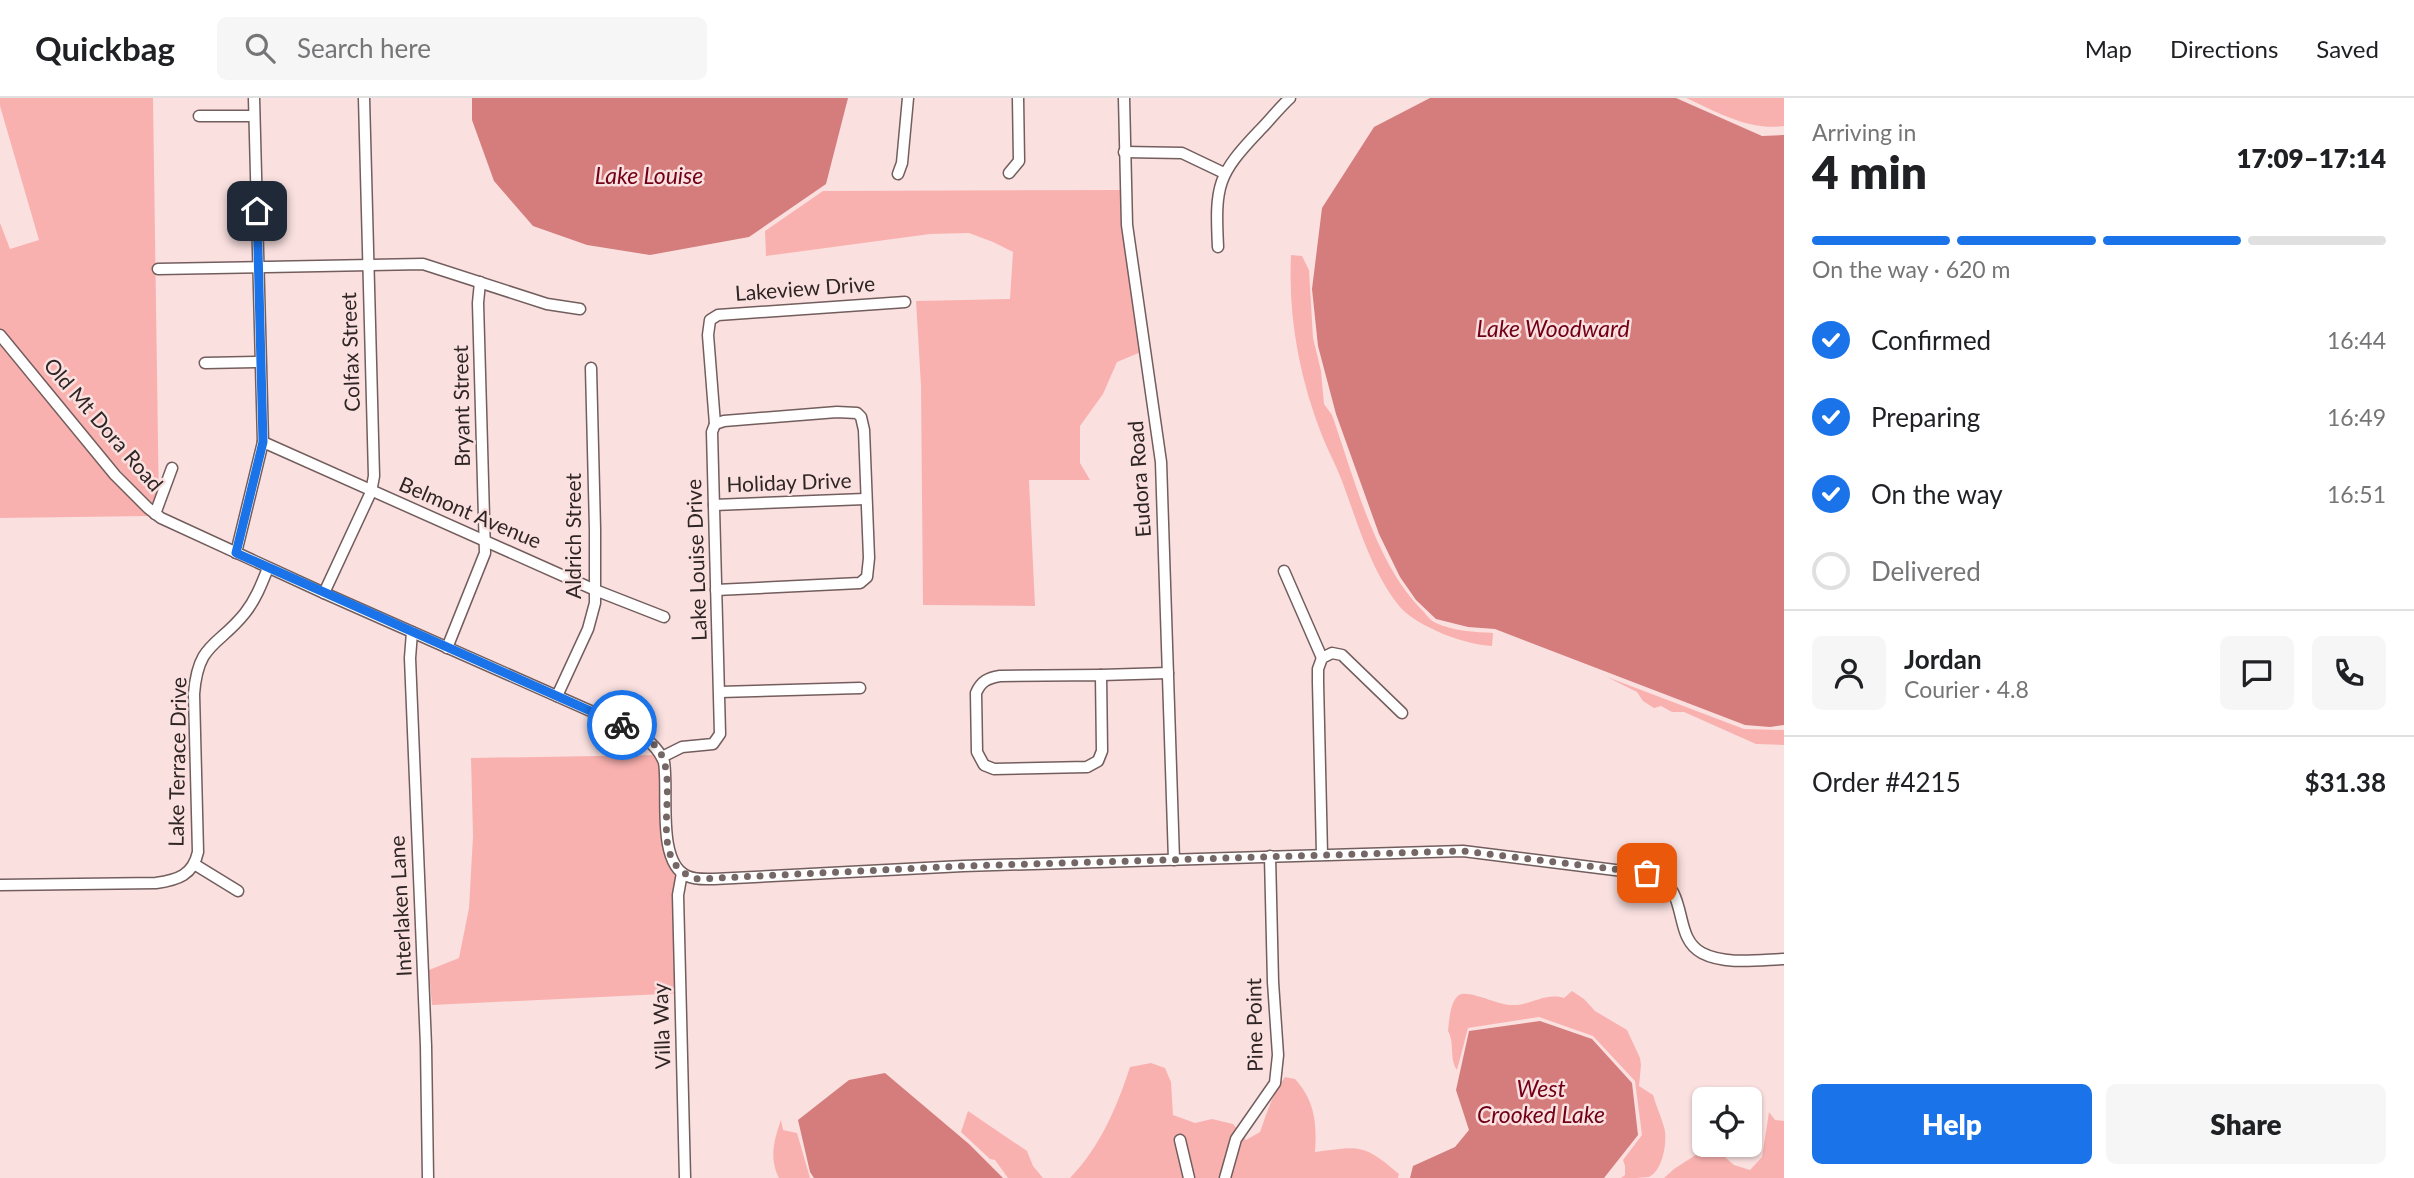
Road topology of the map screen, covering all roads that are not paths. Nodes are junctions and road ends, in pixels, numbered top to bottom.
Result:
1 (254, 98) edge
2 (363, 98) edge
3 (908, 98) edge
4 (1018, 98) edge
5 (1124, 98) edge
6 (1290, 98) edge
7 (200, 116) dead end
8 (254, 116) junction
9 (1124, 152) junction
10 (1009, 173) dead end
11 (1224, 173) junction
12 (898, 174) dead end
13 (1218, 247) dead end
14 (368, 265) junction
15 (258, 267) junction
16 (158, 269) dead end
17 (480, 282) junction
18 (905, 302) dead end
19 (579, 309) dead end
20 (710, 320) joint
21 (0, 335) edge
22 (260, 362) junction
23 (205, 363) dead end
24 (592, 368) dead end
25 (715, 424) junction
26 (263, 442) junction
27 (172, 468) dead end
28 (371, 492) junction
29 (865, 499) junction
30 (714, 505) junction
31 (155, 514) junction
32 (484, 540) junction
33 (236, 553) junction
34 (268, 568) junction
35 (1284, 571) dead end
36 (595, 590) junction
37 (716, 590) junction
38 (324, 593) junction
39 (664, 617) dead end
40 (412, 632) junction
41 (447, 648) junction
42 (1322, 658) junction
43 (1168, 673) junction
44 (1101, 674) junction
45 (860, 688) dead end
46 (720, 692) junction
47 (557, 696) junction
48 (1402, 713) dead end
49 (662, 757) junction
50 (1322, 854) junction
51 (1270, 856) junction
52 (1174, 860) junction
53 (194, 864) junction
54 (682, 873) junction
55 (0, 885) edge
56 (238, 891) dead end
57 (1784, 959) edge
58 (1180, 1140) dead end
59 (428, 1178) edge
60 (685, 1178) edge
61 (1189, 1178) edge
62 (1225, 1178) edge

1 - 8 street
2 - 14 street, Colfax Street
3 - 12 street
4 - 10 street
5 - 9 street, Eudora Road
6 - 11 street
7 - 8 street
8 - 15 street
9 - 11 street
9 - 43 street, Eudora Road
11 - 13 street
14 - 15 street
14 - 17 street
14 - 28 street, Colfax Street
15 - 16 street
15 - 22 street
17 - 19 street
17 - 32 street, Bryant Street
18 - 20 street, Lakeview Drive
20 - 25 street, Lake Louise Drive
21 - 31 street, Old Mt Dora Road
22 - 23 street
22 - 26 street
24 - 36 street, Aldrich Street
25 - 29 street
25 - 30 street, Lake Louise Drive
26 - 28 street, Belmont Avenue
26 - 33 street
27 - 31 street
28 - 32 street, Belmont Avenue
28 - 38 street, Colfax Street
29 - 30 street, Holiday Drive
29 - 37 street
30 - 37 street, Lake Louise Drive
31 - 33 street, Old Mt Dora Road
32 - 36 street, Belmont Avenue
32 - 41 street, Bryant Street
33 - 34 street, Old Mt Dora Road
34 - 38 street, Old Mt Dora Road
34 - 53 street, Lake Terrace Drive
35 - 42 street
36 - 39 street, Belmont Avenue
36 - 47 street, Aldrich Street
37 - 46 street, Lake Louise Drive
38 - 40 street, Old Mt Dora Road
40 - 41 street, Old Mt Dora Road
40 - 59 street, Interlaken Lane
41 - 47 street, Old Mt Dora Road
42 - 48 street
42 - 50 street
43 - 44 street
43 - 52 street, Eudora Road
44 - 44 street
45 - 46 street
46 - 49 street, Lake Louise Drive
47 - 49 street, Old Mt Dora Road
49 - 54 street
50 - 51 street
50 - 57 street
51 - 52 street
51 - 62 street, Pine Point
52 - 54 street
53 - 55 street, Lake Terrace Drive
53 - 56 street
54 - 60 street, Villa Way
58 - 61 street

